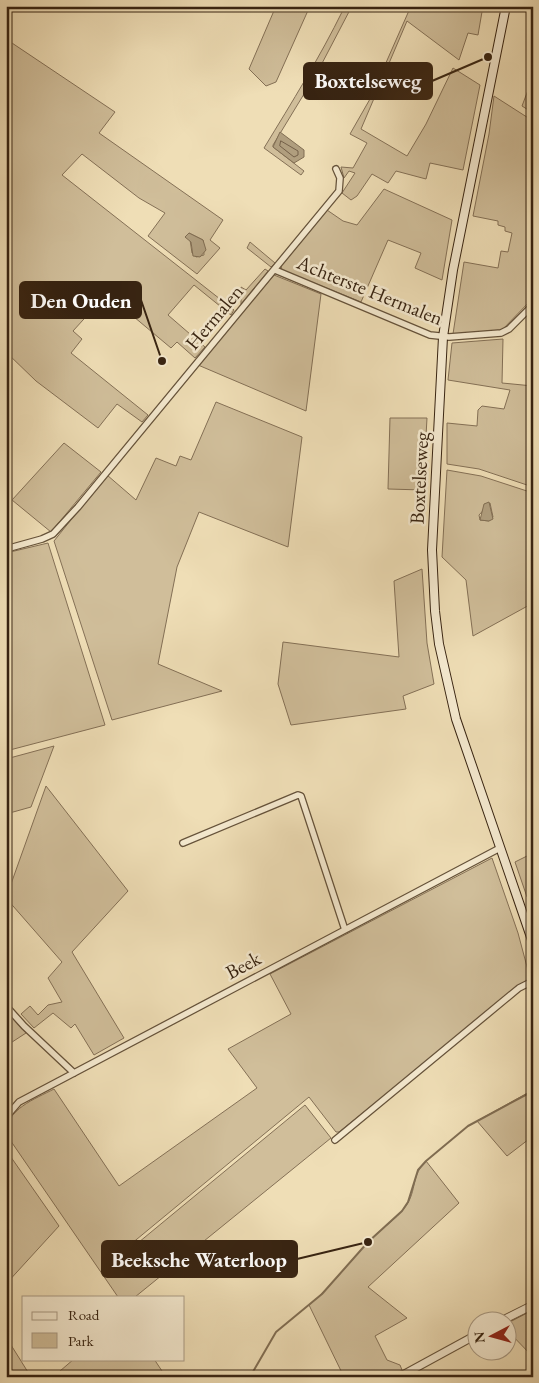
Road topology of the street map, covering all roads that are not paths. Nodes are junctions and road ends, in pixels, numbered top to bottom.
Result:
1 (506, 6) edge
2 (336, 170) dead end
3 (275, 270) junction
4 (533, 305) edge
5 (443, 337) junction
6 (6, 549) edge
7 (183, 843) dead end
8 (500, 848) junction
9 (345, 930) junction
10 (533, 943) edge
11 (533, 981) edge
12 (6, 1006) edge
13 (74, 1073) junction
14 (6, 1118) edge
15 (335, 1140) dead end
16 (533, 1305) edge
17 (516, 1314) edge
18 (466, 1340) edge
19 (399, 1377) edge

1 - 5 main road, Boxtelseweg
2 - 3 street, Hermalen
3 - 5 street, Achterste Hermalen
3 - 6 street, Hermalen
4 - 5 street, Achterste Hermalen
5 - 8 main road, Boxtelseweg
7 - 9 street
8 - 9 street, Beek
8 - 10 main road, Boxtelseweg
9 - 13 street, Beek
11 - 15 street
12 - 13 street
13 - 14 street, Beek
16 - 17 street
18 - 19 street

